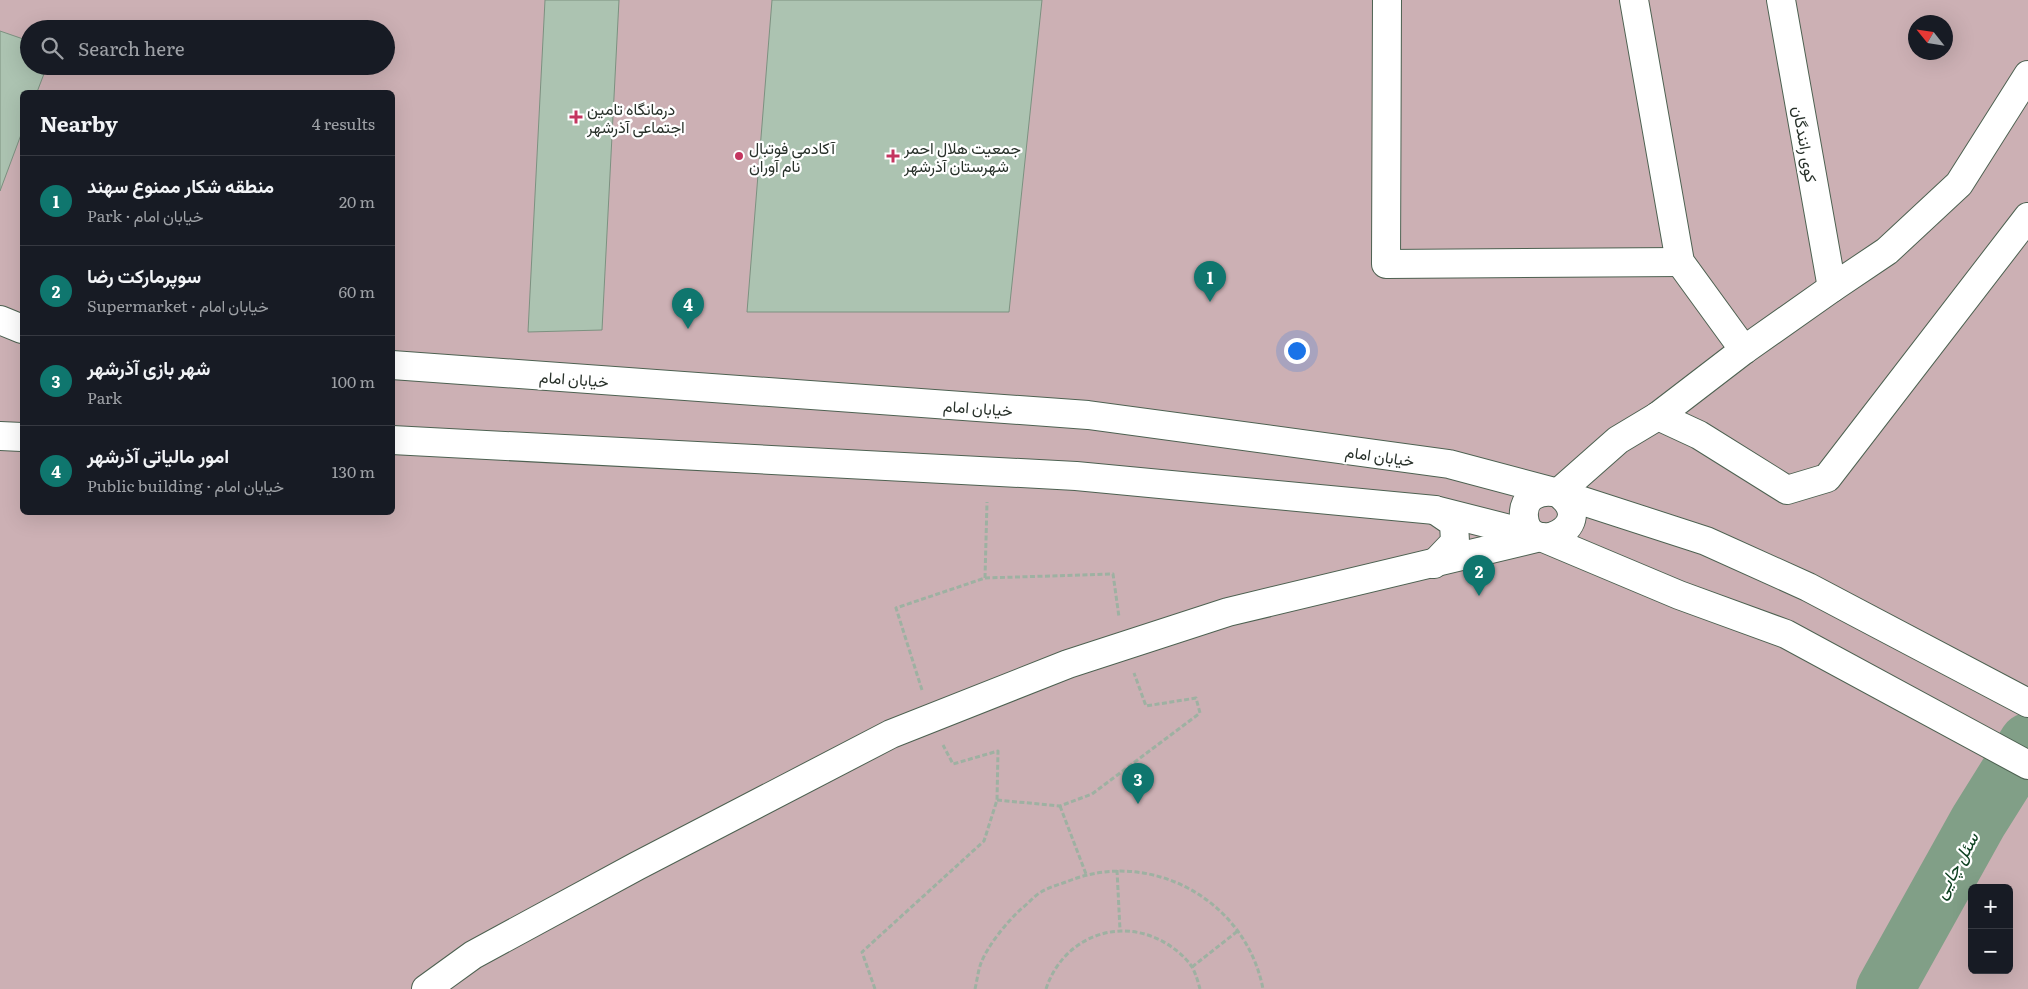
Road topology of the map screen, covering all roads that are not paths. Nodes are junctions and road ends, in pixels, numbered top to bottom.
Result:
1 (1387, 0) edge
2 (1634, 0) edge
3 (1782, 0) edge
4 (2028, 75) edge
5 (2028, 216) edge
6 (1680, 262) junction
7 (1832, 288) junction
8 (0, 320) edge
9 (20, 328) edge
10 (1744, 350) junction
11 (395, 365) edge
12 (1658, 416) junction
13 (0, 436) edge
14 (20, 437) edge
15 (395, 440) edge
16 (1558, 493) junction
17 (1434, 510) junction
18 (1541, 537) junction
19 (1434, 564) junction
20 (2028, 703) edge
21 (2028, 765) edge
22 (426, 989) edge

1 - 6 street
2 - 6 street
3 - 7 street, کوی رانندگان
4 - 7 street
5 - 12 street
6 - 10 street
7 - 10 street
8 - 9 street
10 - 12 street
11 - 16 street, خیابان امام
12 - 16 street
13 - 14 street
15 - 17 street
16 - 18 street
16 - 20 street, خیابان امام
17 - 18 street
17 - 19 street
18 - 19 street
18 - 21 street
19 - 22 street

